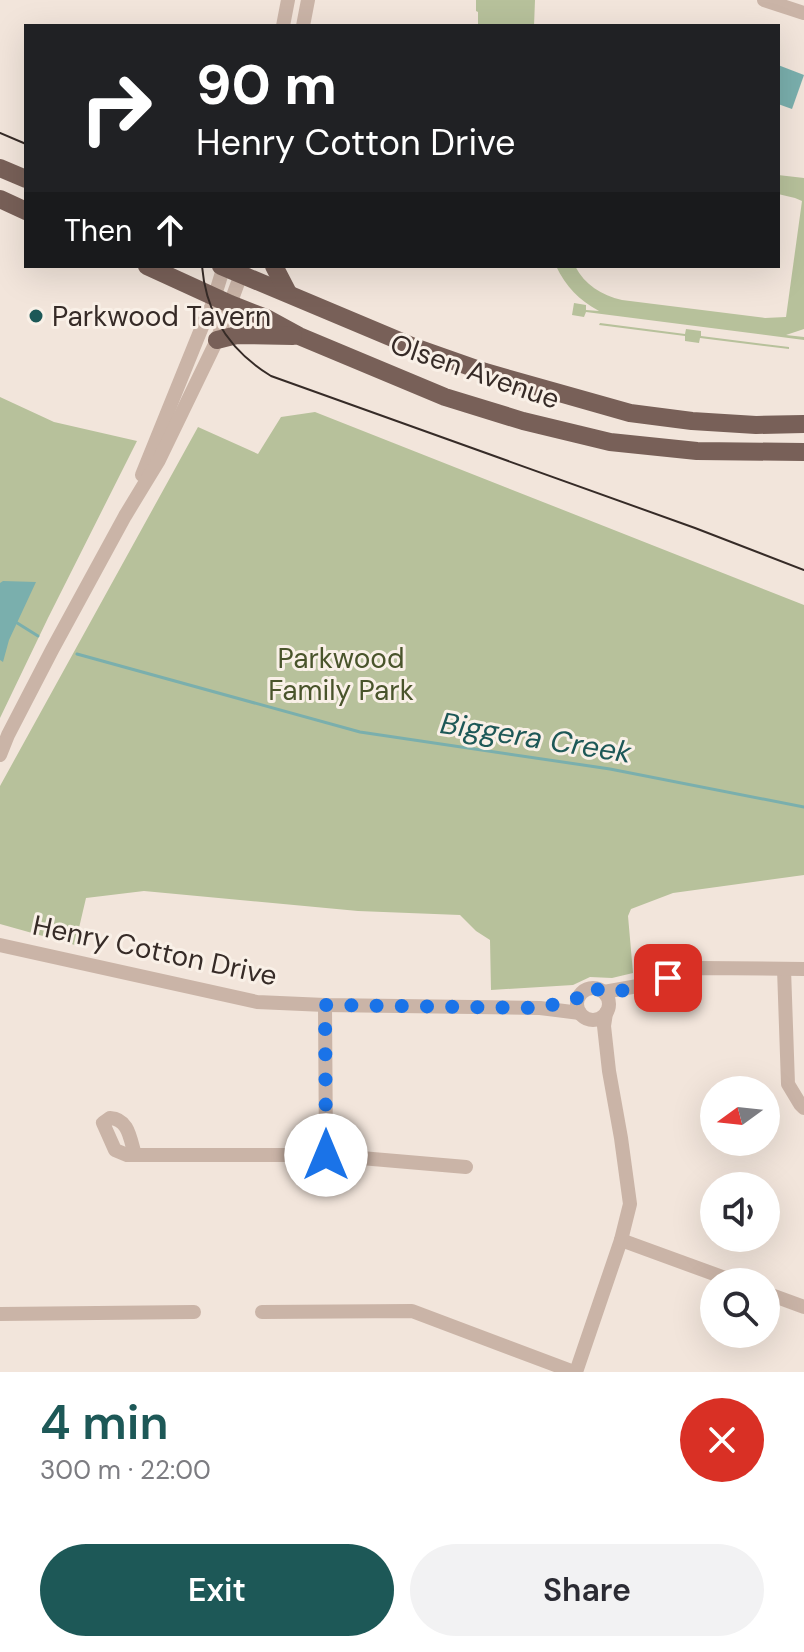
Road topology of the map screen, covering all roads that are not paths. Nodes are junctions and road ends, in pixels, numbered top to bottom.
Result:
1 (288, 0) edge
2 (308, 0) edge
3 (764, 0) edge
4 (804, 13) edge
5 (283, 24) edge
6 (303, 24) edge
7 (0, 168) edge
8 (24, 178) edge
9 (0, 199) edge
10 (24, 210) edge
11 (151, 268) edge
12 (231, 268) edge
13 (275, 268) edge
14 (288, 293) junction
15 (222, 301) junction
16 (299, 336) junction
17 (217, 340) junction
18 (804, 424) edge
19 (804, 452) edge
20 (125, 516) junction
21 (4, 740) edge
22 (0, 755) edge
23 (0, 945) edge
24 (784, 969) junction
25 (804, 969) edge
26 (649, 984) junction
27 (604, 992) junction
28 (325, 1005) junction
29 (583, 1010) junction
30 (608, 1010) junction
31 (609, 1071) junction
32 (804, 1108) edge
33 (135, 1155) dead end
34 (326, 1155) junction
35 (466, 1167) dead end
36 (621, 1240) junction
37 (700, 1269) edge
38 (780, 1298) edge
39 (804, 1307) edge
40 (194, 1312) dead end
41 (262, 1312) dead end
42 (0, 1314) edge
43 (575, 1372) edge

1 - 5 street
2 - 6 street
3 - 4 street
7 - 8 main road
9 - 10 main road
11 - 15 main road, Olsen Avenue
12 - 14 main road, Olsen Avenue
12 - 15 street
13 - 14 main road
14 - 18 main road, Olsen Avenue
15 - 16 main road, Olsen Avenue
15 - 17 street
15 - 20 street
16 - 17 main road
16 - 19 main road, Olsen Avenue
17 - 20 street
20 - 21 street
21 - 22 street
23 - 28 street, Henry Cotton Drive
24 - 25 street
24 - 26 street
24 - 32 street
26 - 27 street
26 - 30 street
27 - 29 street
27 - 30 street
28 - 29 street, Henry Cotton Drive
28 - 34 street
29 - 30 street
29 - 31 street
30 - 31 street
31 - 36 street
33 - 34 street
34 - 35 street
36 - 37 street
36 - 43 street
38 - 39 street
40 - 42 street
41 - 43 street

